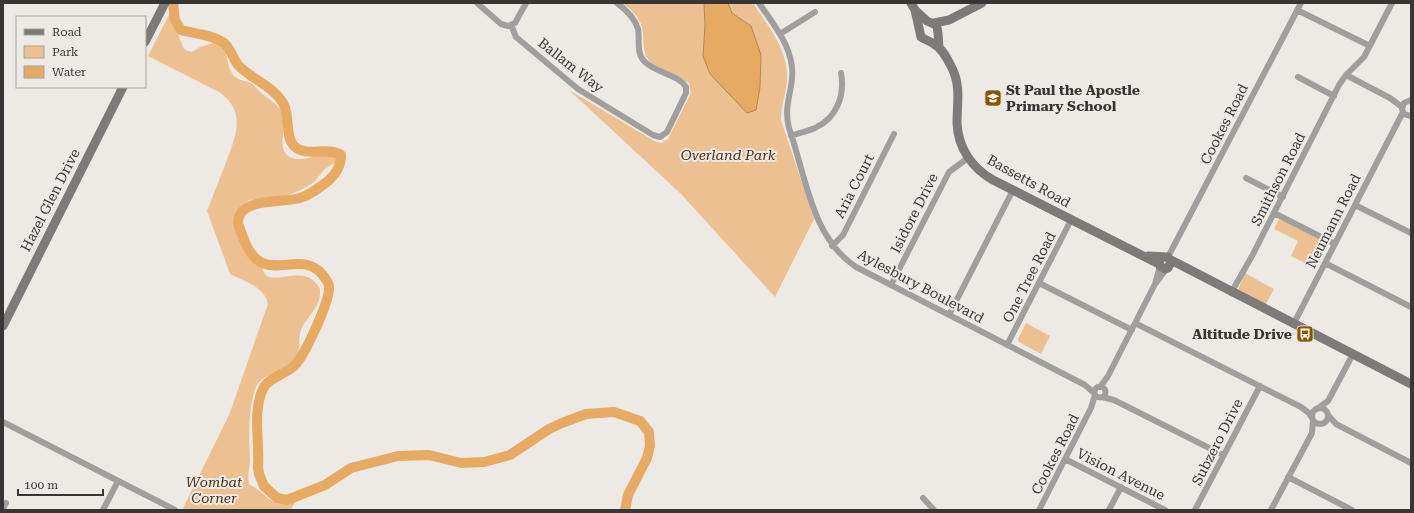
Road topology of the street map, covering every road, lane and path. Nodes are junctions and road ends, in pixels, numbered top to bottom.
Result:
1 (477, 3) edge
2 (526, 3) edge
3 (617, 3) edge
4 (759, 3) edge
5 (982, 3) edge
6 (1301, 3) edge
7 (1392, 3) edge
8 (163, 6) edge
9 (913, 7) edge
10 (1298, 10) junction
11 (815, 12) dead end
12 (511, 25) junction
13 (931, 27) junction
14 (780, 34) junction
15 (146, 40) edge
16 (928, 40) junction
17 (1370, 46) junction
18 (939, 47) junction
19 (840, 73) dead end
20 (1346, 75) junction
21 (1298, 78) dead end
22 (122, 88) edge
23 (1334, 96) junction
24 (1390, 98) junction
25 (1409, 101) edge
26 (1402, 110) junction
27 (1410, 116) edge
28 (1394, 128) junction
29 (894, 134) dead end
30 (791, 136) junction
31 (968, 158) junction
32 (1246, 178) dead end
33 (1013, 190) junction
34 (1283, 197) junction
35 (1355, 205) junction
36 (1274, 213) junction
37 (1071, 220) junction
38 (1411, 233) edge
39 (1335, 244) junction
40 (832, 246) junction
41 (1165, 263) junction
42 (1325, 263) junction
43 (1039, 282) junction
44 (891, 285) junction
45 (1231, 293) junction
46 (1411, 307) edge
47 (949, 315) junction
48 (1135, 324) junction
49 (1294, 325) junction
50 (3, 326) edge
51 (1132, 330) junction
52 (1007, 345) junction
53 (1352, 354) junction
54 (1411, 384) edge
55 (1260, 386) junction
56 (1100, 392) junction
57 (1328, 401) junction
58 (1301, 407) junction
59 (1317, 410) junction
60 (1327, 414) junction
61 (1313, 420) junction
62 (3, 422) edge
63 (1322, 424) junction
64 (1336, 424) junction
65 (1312, 433) junction
66 (1223, 455) junction
67 (1065, 459) junction
68 (1411, 463) edge
69 (1288, 477) junction
70 (118, 481) junction
71 (1121, 487) junction
72 (924, 498) dead end
73 (6, 503) dead end
74 (3, 509) edge
75 (103, 510) edge
76 (175, 510) edge
77 (934, 510) edge
78 (1039, 510) edge
79 (1109, 510) edge
80 (1165, 510) edge
81 (1195, 510) edge
82 (1271, 510) edge
83 (1352, 510) edge

1 - 12 street
2 - 12 street
3 - 12 street, Ballam Way
4 - 14 street, Aylesbury Boulevard
5 - 13 street
6 - 10 street, Cookes Road
7 - 17 street, Smithson Road
8 - 15 street
9 - 13 street, Bassetts Road
10 - 17 street
10 - 41 street, Cookes Road
11 - 14 street
13 - 16 street
13 - 16 street, Bassetts Road
13 - 18 street, Bassetts Road
14 - 30 street, Aylesbury Boulevard
16 - 18 street, Bassetts Road
17 - 20 street, Smithson Road
18 - 31 street, Bassetts Road
19 - 30 street
20 - 23 street, Smithson Road
20 - 24 street
21 - 23 street
22 - 50 street, Hazel Glen Drive
23 - 34 street, Smithson Road
24 - 25 street
24 - 26 street
25 - 26 street, Neumann Road
26 - 27 street
26 - 28 street, Neumann Road
27 - 28 street, Neumann Road
28 - 35 street, Neumann Road
29 - 40 street, Aria Court
30 - 40 street, Aylesbury Boulevard
31 - 33 street, Bassetts Road
31 - 44 street, Isidore Drive
32 - 34 street
33 - 37 street, Bassetts Road
33 - 47 street
34 - 36 street, Smithson Road
35 - 38 street
35 - 39 street, Neumann Road
36 - 39 street
36 - 45 street, Smithson Road
37 - 41 street, Bassetts Road
37 - 43 street, One Tree Road
39 - 42 street, Neumann Road
40 - 44 street, Aylesbury Boulevard
41 - 45 street, Bassetts Road
41 - 48 street, Cookes Road
42 - 46 street
42 - 49 street, Neumann Road
43 - 51 street
43 - 52 street, One Tree Road
44 - 47 street, Aylesbury Boulevard
45 - 49 street, Bassetts Road
47 - 52 street, Aylesbury Boulevard
48 - 51 street, Cookes Road
48 - 55 street
49 - 53 street, Bassetts Road
51 - 56 street, Cookes Road
52 - 56 street, Aylesbury Boulevard
53 - 54 street, Bassetts Road
53 - 57 street
55 - 58 street
55 - 66 street, Subzero Drive
56 - 66 street, Aylesbury Boulevard
56 - 67 street, Cookes Road
57 - 59 street
57 - 60 street
58 - 59 street
58 - 61 street
59 - 60 street
59 - 61 street
60 - 63 street
60 - 64 street
61 - 63 street
61 - 65 street
62 - 70 street
63 - 64 street
63 - 65 street
64 - 68 street
65 - 69 street
66 - 81 street, Subzero Drive
67 - 71 street, Vision Avenue
67 - 78 street, Cookes Road
69 - 82 street
69 - 83 street
70 - 75 street
70 - 76 street
71 - 79 street
71 - 80 street, Vision Avenue
72 - 77 street
73 - 74 street

